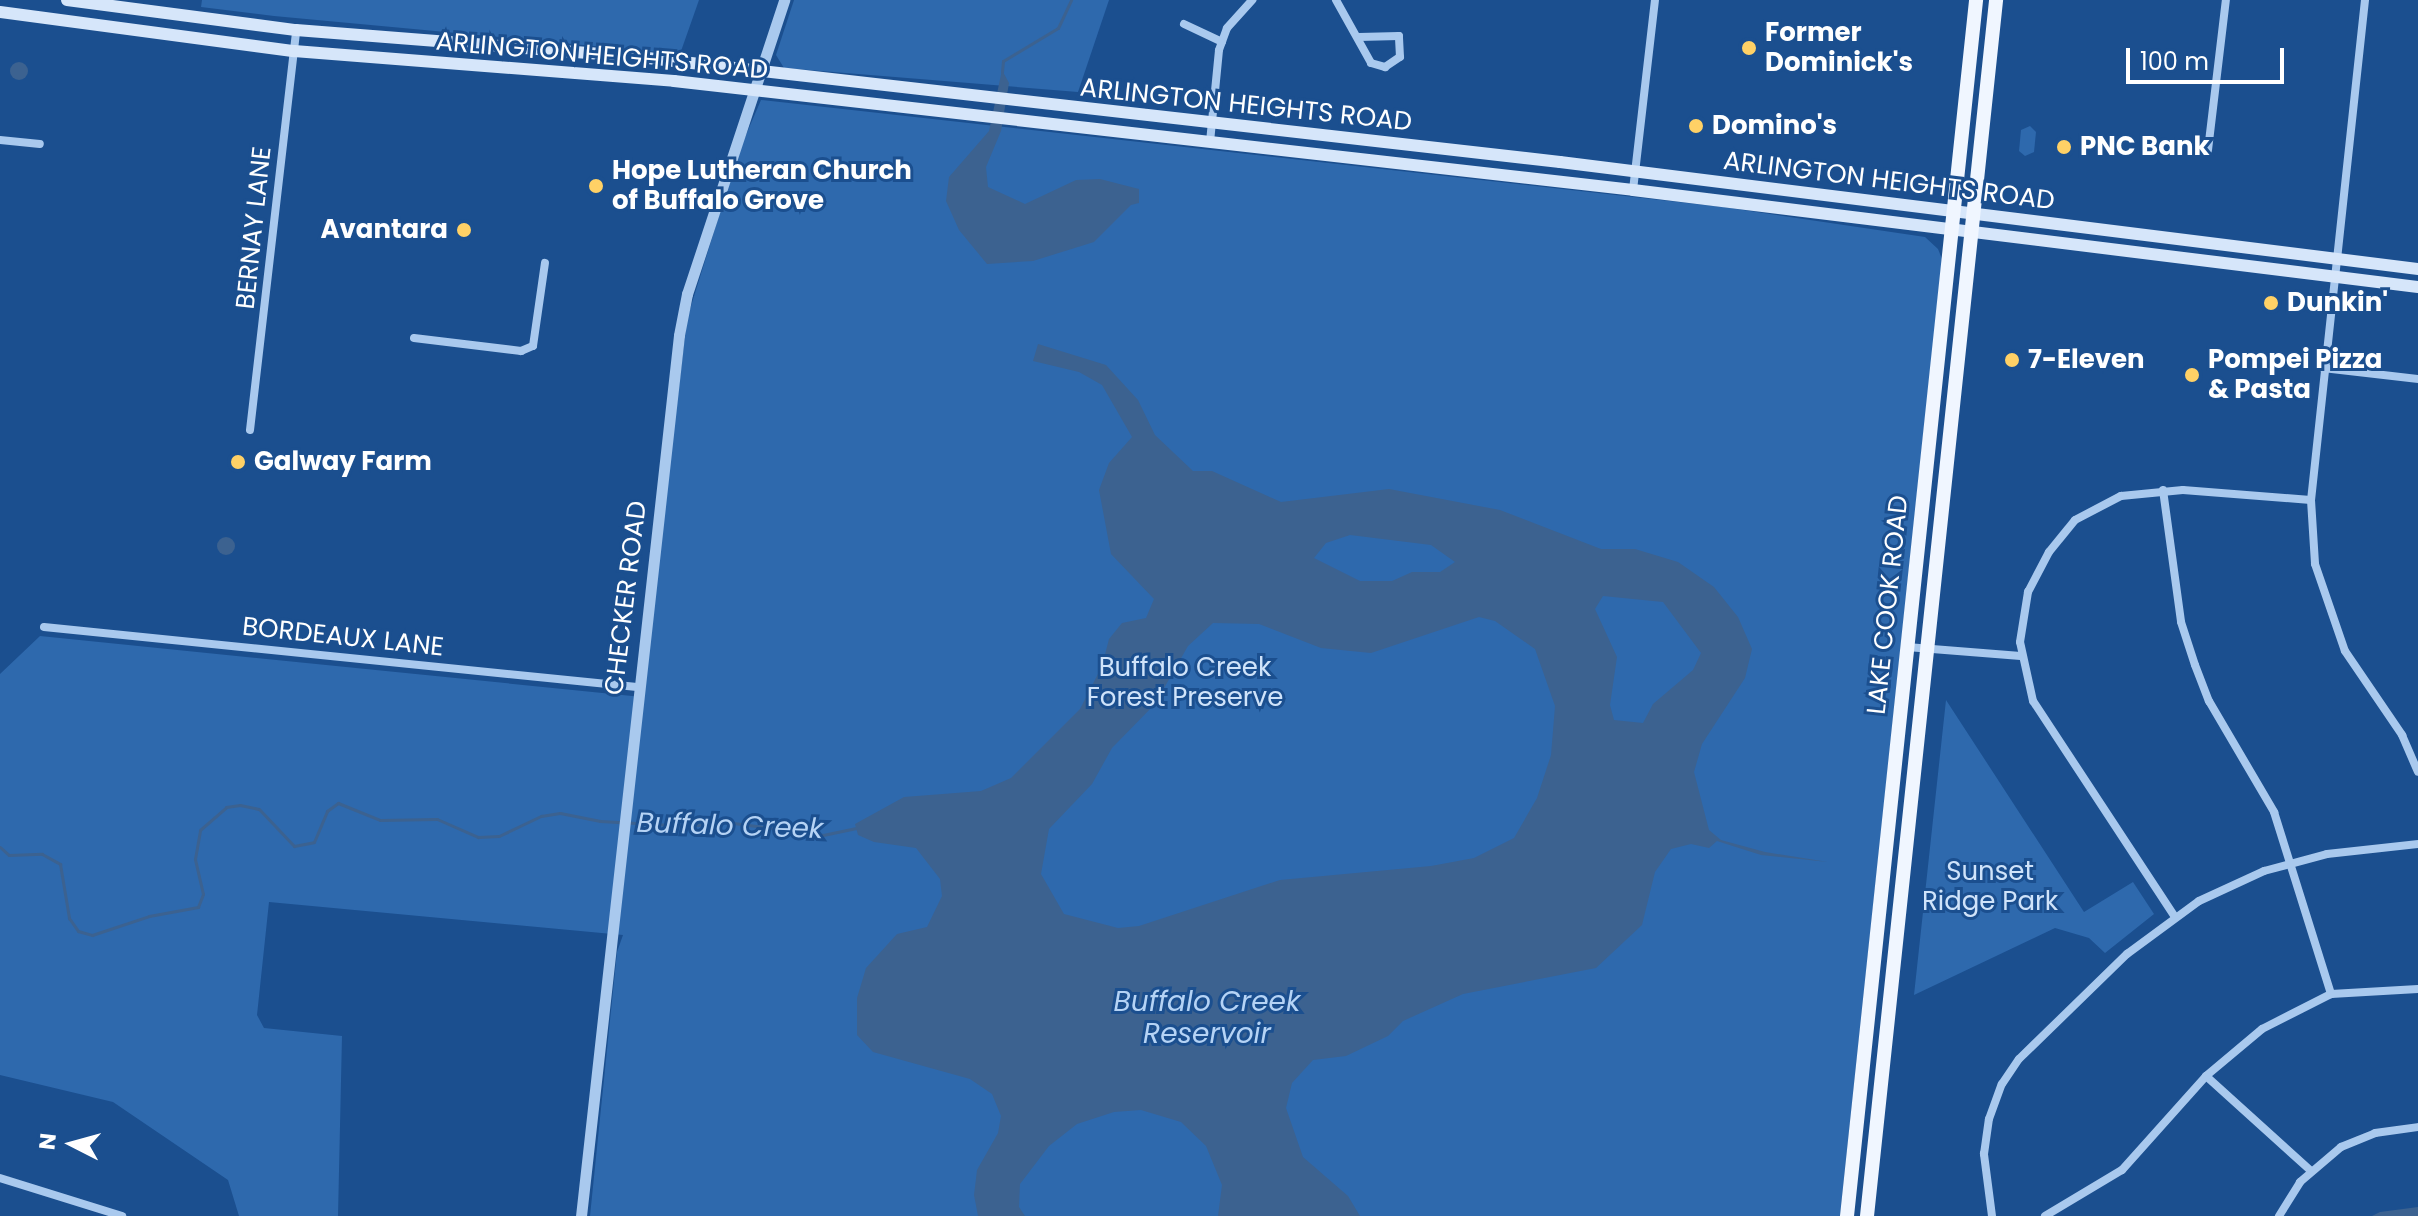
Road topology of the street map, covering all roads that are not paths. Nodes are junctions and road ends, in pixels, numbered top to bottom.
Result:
1 (67, 0) edge
2 (784, 0) edge
3 (1252, 0) edge
4 (1336, 0) edge
5 (1655, 0) edge
6 (1976, 0) edge
7 (1996, 0) edge
8 (2226, 0) edge
9 (2365, 0) edge
10 (0, 12) edge
11 (1184, 24) dead end
12 (296, 30) junction
13 (1359, 37) junction
14 (1222, 42) junction
15 (294, 51) junction
16 (760, 71) junction
17 (755, 90) junction
18 (1212, 124) junction
19 (0, 140) edge
20 (1210, 142) junction
21 (40, 144) dead end
22 (2208, 150) dead end
23 (1636, 171) junction
24 (1633, 190) junction
25 (1955, 212) junction
26 (1971, 214) junction
27 (1962, 230) junction
28 (2337, 258) junction
29 (545, 263) dead end
30 (2418, 269) edge
31 (2335, 276) junction
32 (2418, 287) edge
33 (414, 338) dead end
34 (2323, 368) junction
35 (2418, 379) edge
36 (250, 430) dead end
37 (2163, 490) junction
38 (2311, 500) junction
39 (44, 627) dead end
40 (1907, 647) junction
41 (1925, 648) junction
42 (2021, 656) junction
43 (637, 687) junction
44 (2418, 772) edge
45 (2418, 844) edge
46 (2292, 861) junction
47 (2175, 917) junction
48 (2418, 989) edge
49 (2331, 994) junction
50 (2206, 1076) junction
51 (2418, 1127) edge
52 (2310, 1170) junction
53 (0, 1178) edge
54 (122, 1216) edge
55 (581, 1216) edge
56 (1847, 1216) edge
57 (1867, 1216) edge
58 (1992, 1216) edge
59 (2045, 1216) edge
60 (2279, 1216) edge

1 - 12 main road, ARLINGTON HEIGHTS ROAD
2 - 16 street, CHECKER ROAD
3 - 14 street
4 - 13 street
5 - 23 street
6 - 25 main road, LAKE COOK ROAD
7 - 26 main road, LAKE COOK ROAD
8 - 22 street
9 - 28 street
10 - 15 main road, ARLINGTON HEIGHTS ROAD
11 - 14 street
12 - 15 street, BERNAY LANE
12 - 16 main road, ARLINGTON HEIGHTS ROAD
13 - 13 street
14 - 18 street
15 - 17 main road, ARLINGTON HEIGHTS ROAD
15 - 36 street, BERNAY LANE
16 - 17 street, CHECKER ROAD
16 - 18 main road, ARLINGTON HEIGHTS ROAD
17 - 20 main road, ARLINGTON HEIGHTS ROAD
17 - 43 street, CHECKER ROAD
18 - 20 street
18 - 23 main road, ARLINGTON HEIGHTS ROAD
19 - 21 street
20 - 24 main road, ARLINGTON HEIGHTS ROAD
23 - 24 street
23 - 25 main road, ARLINGTON HEIGHTS ROAD
24 - 27 main road, ARLINGTON HEIGHTS ROAD
25 - 26 main road, ARLINGTON HEIGHTS ROAD
25 - 27 main road, LAKE COOK ROAD
26 - 27 main road, LAKE COOK ROAD
26 - 28 main road, ARLINGTON HEIGHTS ROAD
27 - 31 main road, ARLINGTON HEIGHTS ROAD
27 - 40 main road, LAKE COOK ROAD
27 - 41 main road, LAKE COOK ROAD
28 - 30 main road, ARLINGTON HEIGHTS ROAD
28 - 31 street
29 - 33 street
31 - 32 main road, ARLINGTON HEIGHTS ROAD
31 - 34 street
34 - 35 street
34 - 38 street
37 - 38 street
37 - 42 street
37 - 46 street
38 - 44 street
39 - 43 street, BORDEAUX LANE
40 - 41 street
40 - 56 main road, LAKE COOK ROAD
41 - 42 street
41 - 57 main road, LAKE COOK ROAD
42 - 47 street
43 - 55 street, CHECKER ROAD
45 - 46 street
46 - 47 street
46 - 49 street
47 - 58 street
48 - 49 street
49 - 50 street
50 - 52 street
50 - 59 street
51 - 52 street
52 - 60 street
53 - 54 street

